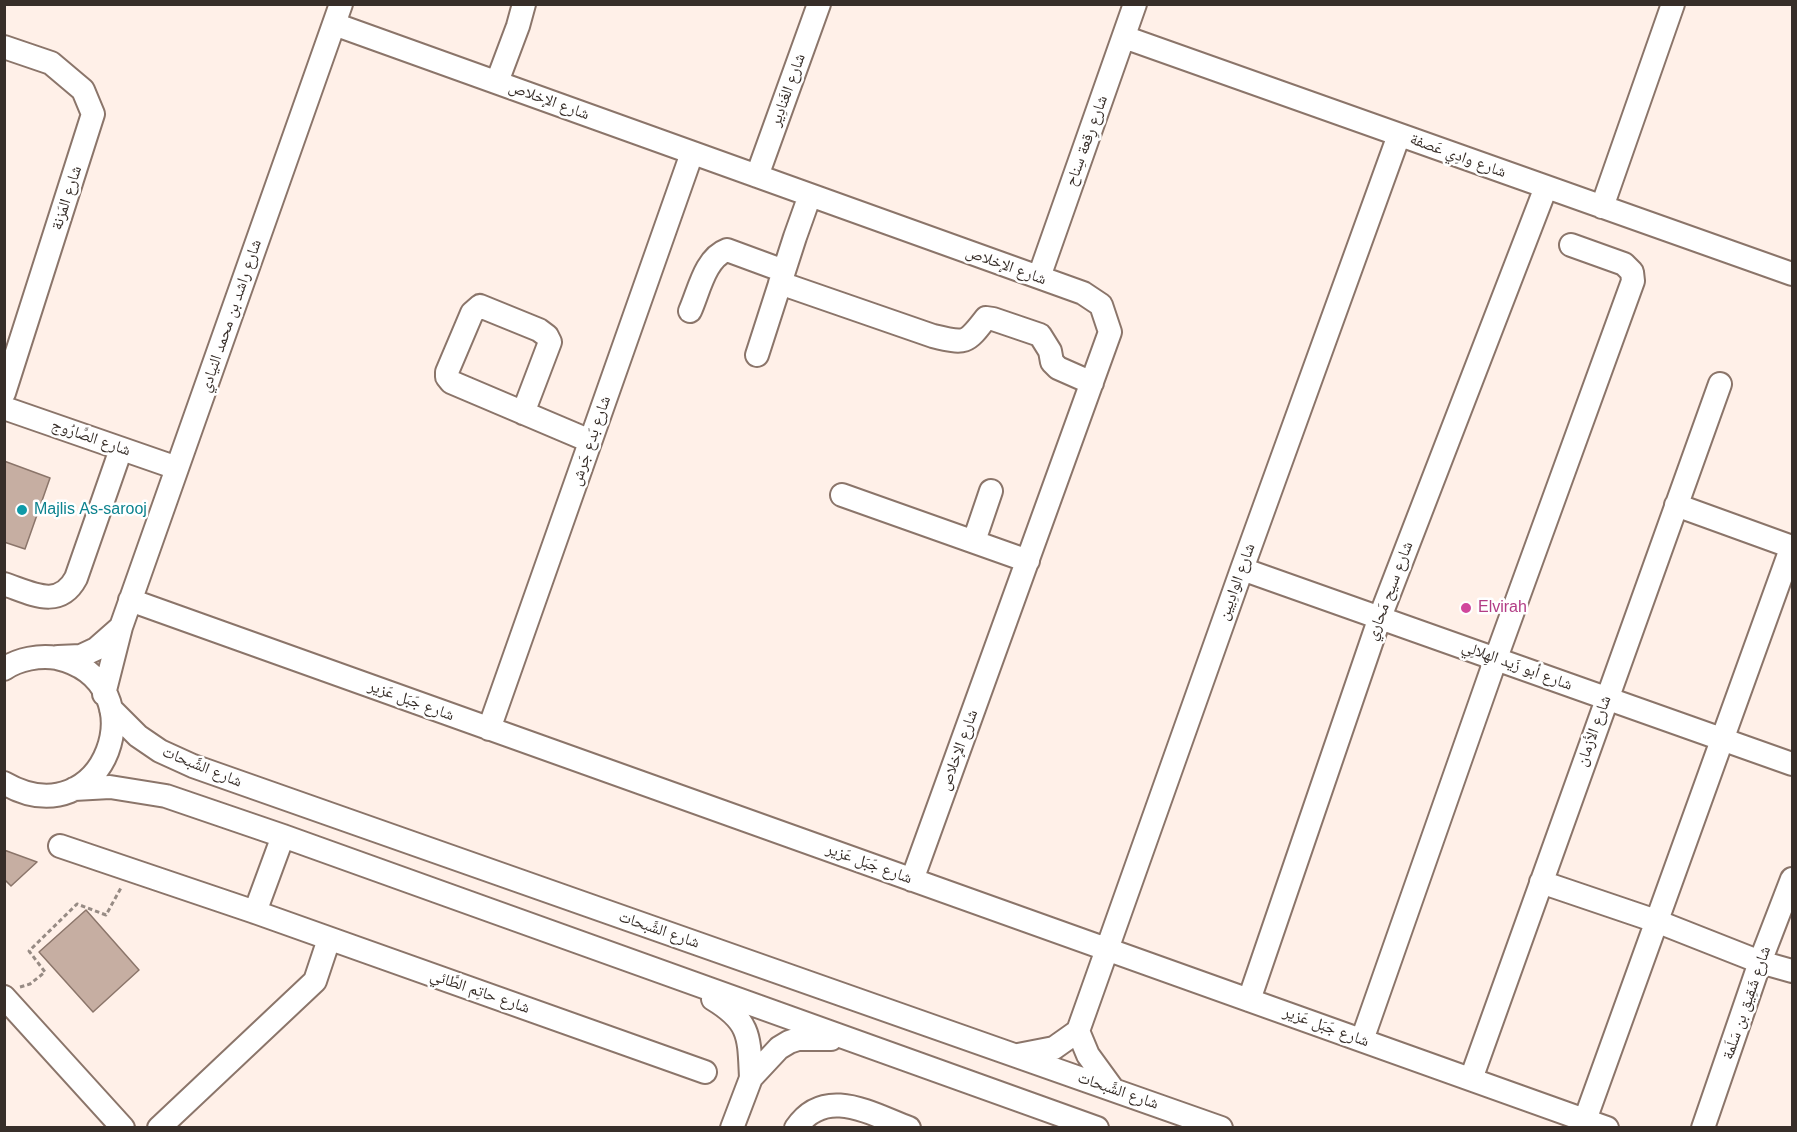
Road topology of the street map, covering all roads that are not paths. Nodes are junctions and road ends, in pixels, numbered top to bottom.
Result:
1 (524, 4) edge
2 (819, 4) edge
3 (1135, 4) edge
4 (1672, 4) edge
5 (337, 14) edge
6 (1124, 37) junction
7 (4, 47) edge
8 (497, 82) junction
9 (1399, 135) junction
10 (692, 153) junction
11 (757, 176) junction
12 (1546, 187) junction
13 (810, 195) junction
14 (1602, 207) junction
15 (1571, 245) dead end
16 (1792, 274) edge
17 (782, 277) junction
18 (1039, 277) junction
19 (690, 311) dead end
20 (757, 355) dead end
21 (1092, 383) junction
22 (1720, 384) dead end
23 (4, 393) edge
24 (4, 408) edge
25 (523, 413) junction
26 (590, 441) junction
27 (121, 449) junction
28 (177, 468) junction
29 (991, 490) dead end
30 (842, 495) dead end
31 (1676, 505) junction
32 (974, 542) junction
33 (1792, 547) edge
34 (1028, 561) junction
35 (1242, 568) junction
36 (4, 584) edge
37 (130, 600) junction
38 (1380, 617) junction
39 (121, 627) junction
40 (51, 657) junction
41 (1496, 658) junction
42 (6, 668) edge
43 (1606, 698) junction
44 (108, 701) junction
45 (489, 729) junction
46 (1724, 739) junction
47 (1792, 764) edge
48 (4, 783) edge
49 (74, 789) junction
50 (15, 796) edge
51 (283, 836) junction
52 (60, 846) dead end
53 (1792, 879) edge
54 (912, 880) junction
55 (1541, 882) junction
56 (255, 912) junction
57 (1656, 921) junction
58 (329, 939) junction
59 (1108, 949) junction
60 (1760, 962) junction
61 (1792, 971) edge
62 (687, 982) junction
63 (9, 993) edge
64 (1249, 1000) junction
65 (1078, 1031) junction
66 (851, 1040) junction
67 (1362, 1040) junction
68 (1017, 1056) junction
69 (705, 1072) dead end
70 (752, 1078) junction
71 (1471, 1079) junction
72 (1112, 1088) junction
73 (1585, 1120) junction
74 (123, 1128) edge
75 (159, 1128) edge
76 (732, 1128) edge
77 (796, 1128) edge
78 (909, 1128) edge
79 (1096, 1128) edge
80 (1221, 1128) edge
81 (1607, 1128) edge
82 (1703, 1128) edge

1 - 8 street
2 - 11 street, شارع الغَنادِير
3 - 6 street, شارع رِقعة سِناح
4 - 14 street
5 - 8 street, شارع الإخلاص
5 - 28 street, شارع راشد بن محمد النيادي
6 - 9 street, شارع وادِي عَصفة
6 - 18 street, شارع رِقعة سِناح
7 - 23 street, شارع المَزنة
8 - 10 street, شارع الإخلاص
9 - 12 street, شارع وادِي عَصفة
9 - 35 street, شارع الوادِيين
10 - 11 street, شارع الإخلاص
10 - 26 street, شارع بَدع جَرش
11 - 13 street, شارع الإخلاص
12 - 14 street, شارع وادِي عَصفة
12 - 38 street, شارع سيح مَحاري
13 - 17 street
13 - 18 street, شارع الإخلاص
14 - 16 street, شارع وادِي عَصفة
15 - 41 street
17 - 19 street
17 - 20 street
17 - 21 street
18 - 21 street, شارع الإخلاص
21 - 34 street, شارع الإخلاص
22 - 31 street, شارع الأزمان
24 - 27 street, شارع الصَّارُوج
25 - 25 street
25 - 26 street
26 - 45 street, شارع بَدع جَرش
27 - 28 street, شارع الصَّارُوج
27 - 36 street
28 - 37 street, شارع راشد بن محمد النيادي
29 - 32 street
30 - 32 street
31 - 33 street
31 - 43 street, شارع الأزمان
32 - 34 street
33 - 46 street
34 - 54 street, شارع الإخلاص
35 - 38 street, شارع أبو زَيد الهِلالِي
35 - 59 street, شارع الوادِيين
37 - 39 street, شارع راشد بن محمد النيادي
37 - 45 street, شارع جَبَل عَزير
38 - 41 street, شارع أبو زَيد الهِلالِي
38 - 64 street, شارع سيح مَحاري
39 - 40 street, شارع راشد بن محمد النيادي
39 - 44 street, شارع راشد بن محمد النيادي
40 - 42 street, شارع راشد بن محمد النيادي
40 - 44 street, شارع الشَّبحات
41 - 43 street, شارع أبو زَيد الهِلالِي
41 - 67 street
43 - 46 street, شارع أبو زَيد الهِلالِي
43 - 55 street, شارع الأزمان
44 - 49 street, شارع راشد بن محمد النيادي
44 - 68 street, شارع الشَّبحات
45 - 54 street, شارع جَبَل عَزير
46 - 47 street, شارع أبو زَيد الهِلالِي
46 - 57 street
48 - 50 street
49 - 50 street
49 - 51 street
51 - 56 street
51 - 62 street
52 - 56 street, شارع حاتِم الطَّائي
53 - 60 street, شارع شَقِيق بن سَلَمة
54 - 59 street, شارع جَبَل عَزير
55 - 57 street
55 - 71 street, شارع الأزمان
56 - 58 street, شارع حاتِم الطَّائي
57 - 60 street
57 - 73 street
58 - 69 street, شارع حاتِم الطَّائي
58 - 75 street
59 - 64 street, شارع جَبَل عَزير
59 - 65 street, شارع الوادِيين
60 - 61 street
60 - 82 street, شارع شَقِيق بن سَلَمة
62 - 66 street
62 - 70 street
63 - 74 street
64 - 67 street, شارع جَبَل عَزير
65 - 68 street
65 - 72 street
66 - 70 street
66 - 79 street
67 - 71 street, شارع جَبَل عَزير
68 - 72 street, شارع الشَّبحات
70 - 76 street
71 - 73 street, شارع جَبَل عَزير
72 - 80 street, شارع الشَّبحات
73 - 81 street, شارع جَبَل عَزير
77 - 78 street

